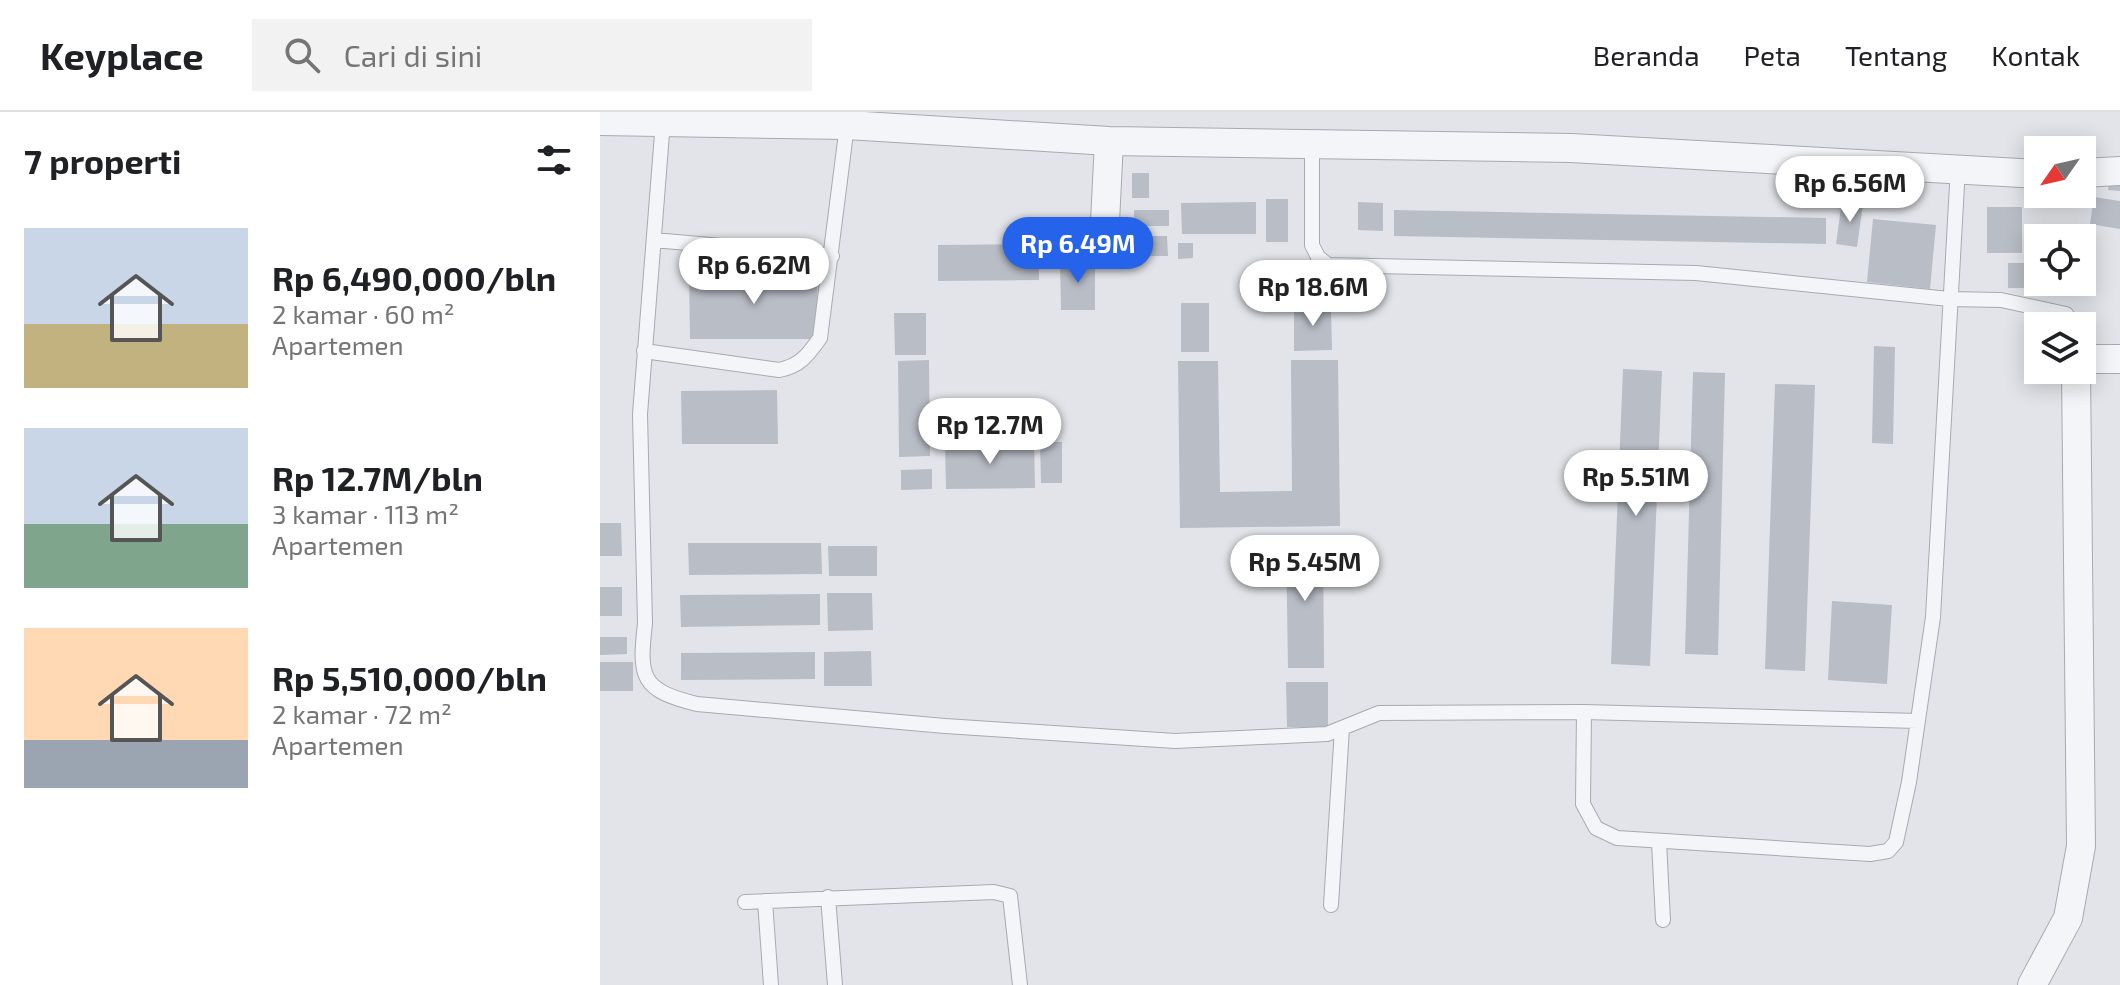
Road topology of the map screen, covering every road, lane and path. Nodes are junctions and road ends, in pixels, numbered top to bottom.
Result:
1 (600, 121) edge
2 (663, 121) junction
3 (847, 125) junction
4 (1109, 141) junction
5 (1312, 144) junction
6 (1958, 167) junction
7 (2120, 171) edge
8 (2096, 172) edge
9 (2024, 173) edge
10 (1105, 222) dead end
11 (654, 240) junction
12 (832, 256) junction
13 (1949, 299) junction
14 (2059, 312) edge
15 (644, 351) junction
16 (2096, 359) edge
17 (2120, 359) edge
18 (2076, 384) edge
19 (1584, 712) junction
20 (1918, 721) junction
21 (1342, 728) junction
22 (1659, 842) junction
23 (828, 897) junction
24 (765, 901) junction
25 (745, 902) dead end
26 (1331, 905) dead end
27 (1663, 920) dead end
28 (771, 985) edge
29 (835, 985) edge
30 (1020, 985) edge
31 (2032, 985) edge

1 - 2 street
2 - 3 street
2 - 11 lane
3 - 4 street
3 - 12 lane
4 - 5 street
4 - 10 street
5 - 6 street
5 - 13 lane
6 - 9 street
6 - 13 lane
7 - 8 street
11 - 12 lane
11 - 15 lane
12 - 15 lane
13 - 14 lane
13 - 20 lane
15 - 21 lane
16 - 17 street
18 - 31 street
19 - 20 lane
19 - 21 lane
19 - 22 lane
20 - 22 lane
21 - 26 lane
22 - 27 lane
23 - 24 lane
23 - 29 lane
23 - 30 lane
24 - 25 lane
24 - 28 lane

